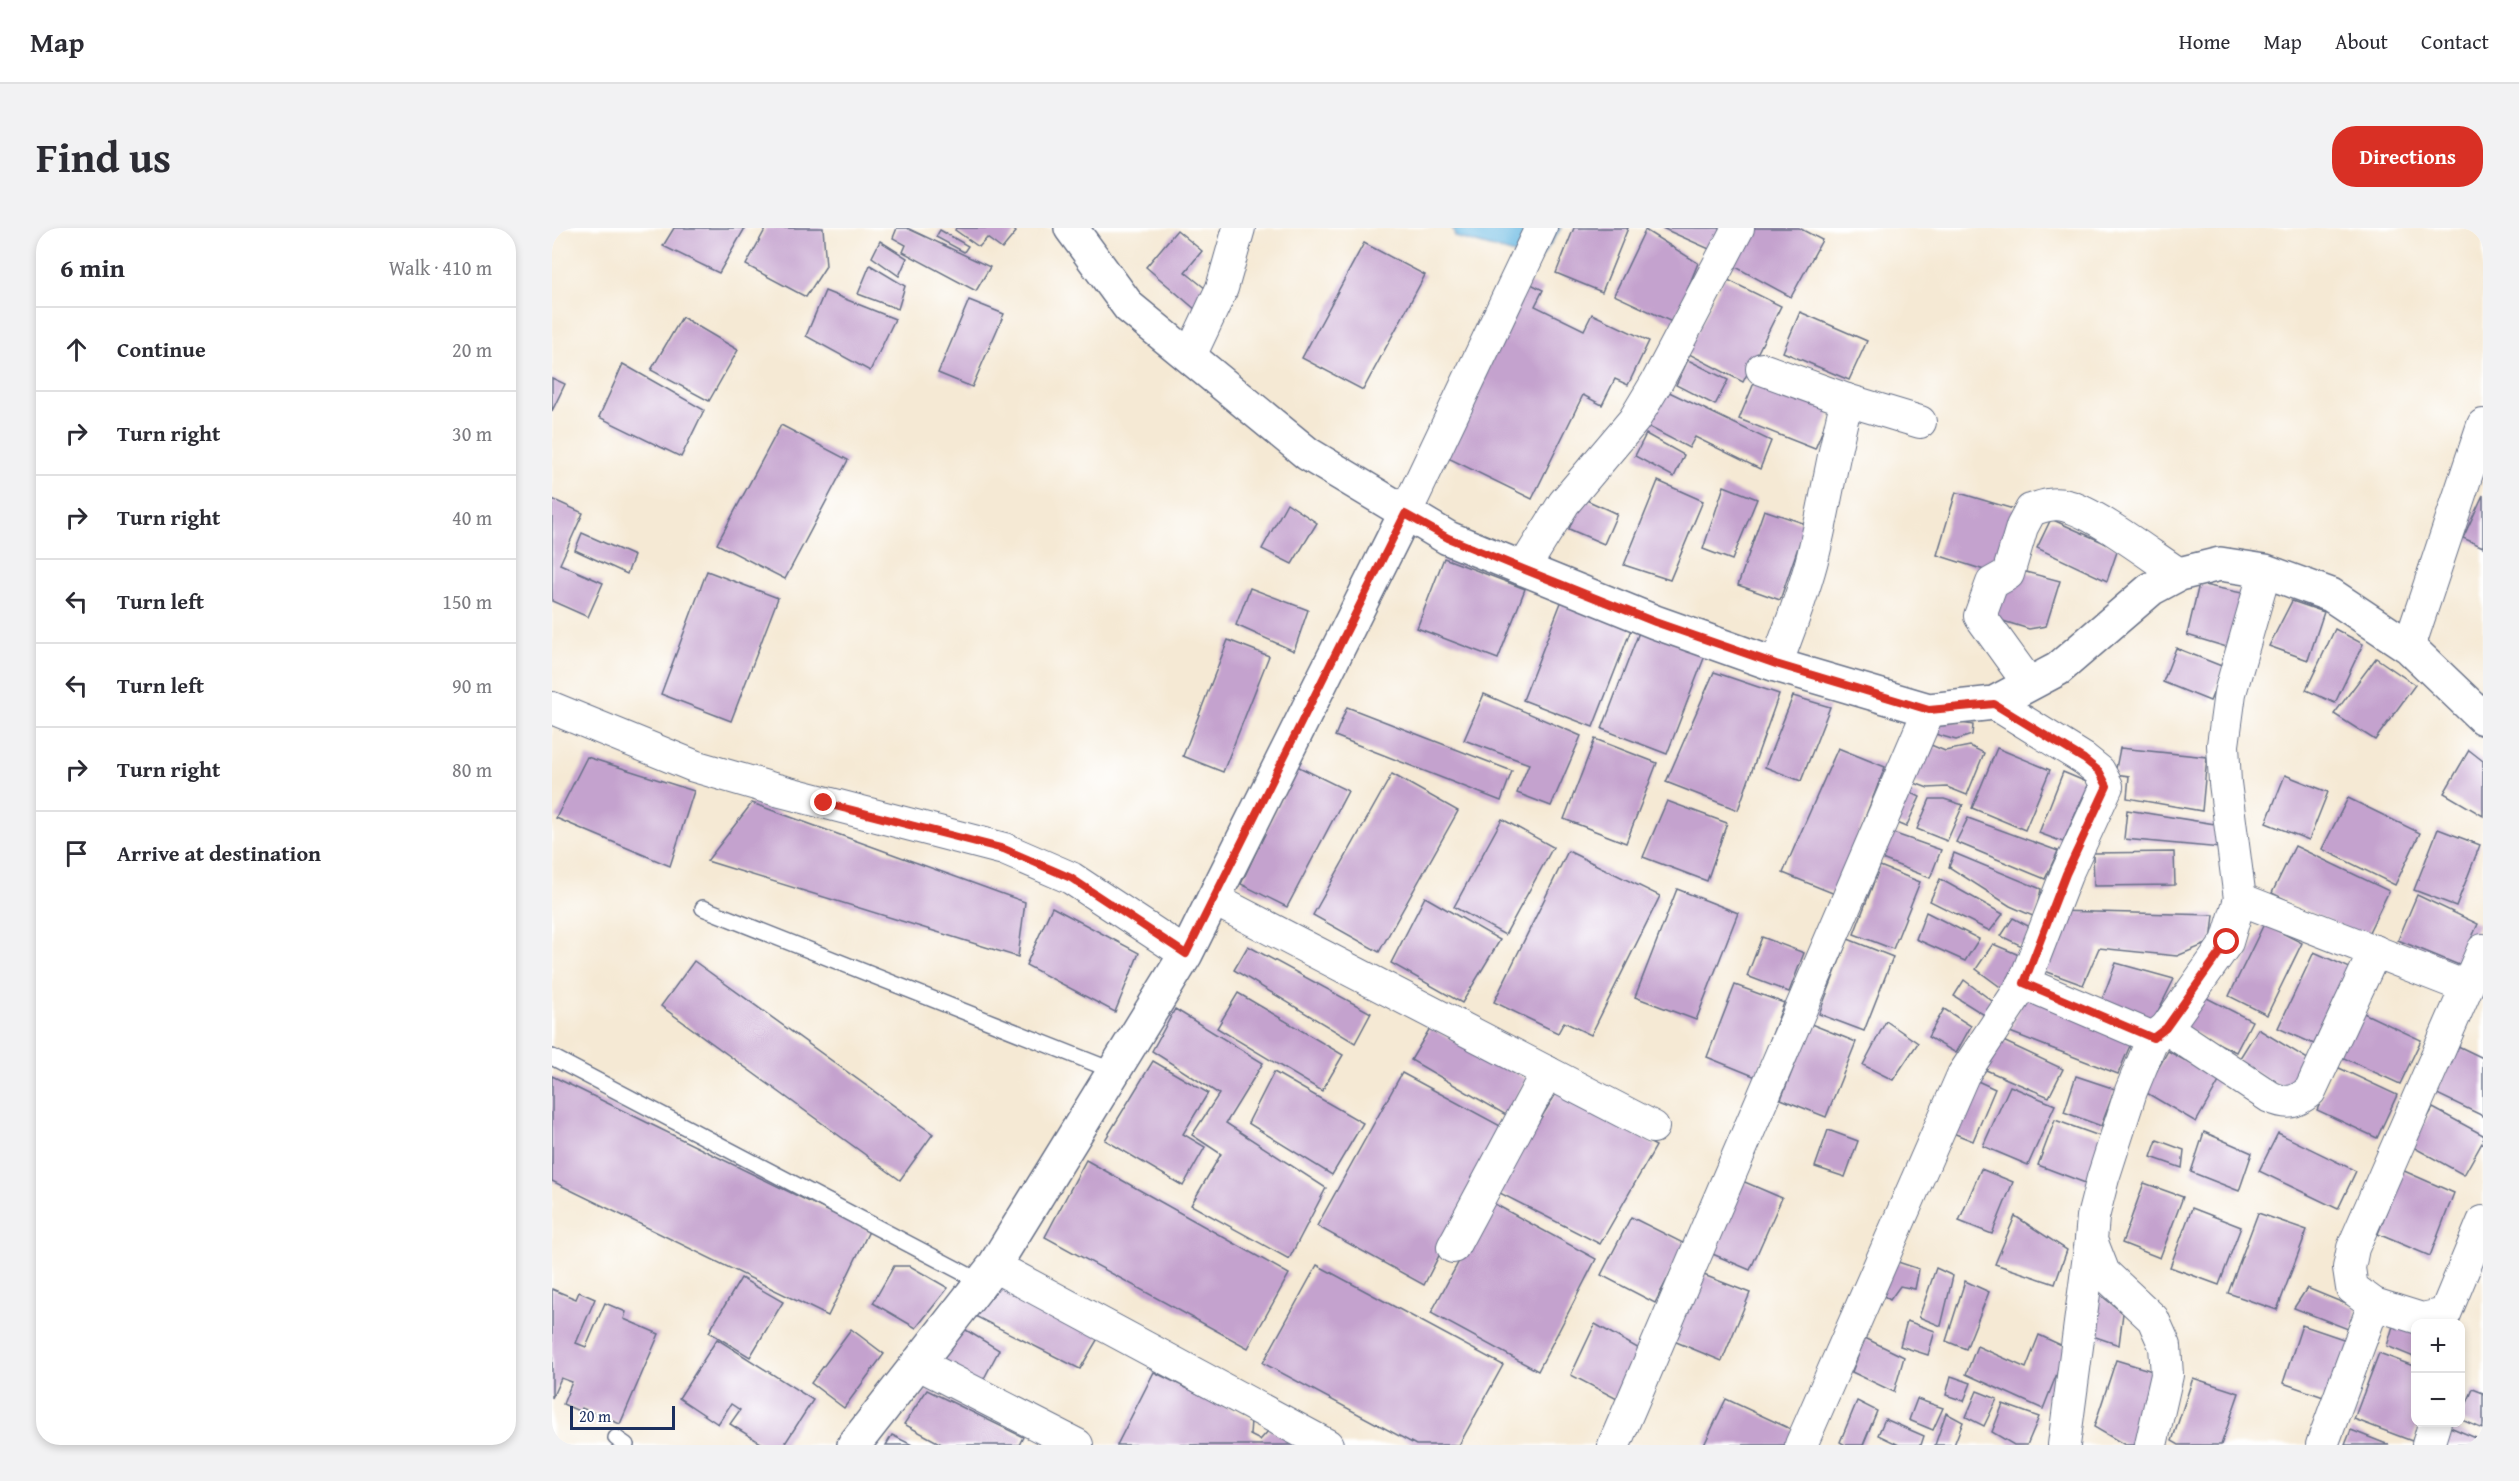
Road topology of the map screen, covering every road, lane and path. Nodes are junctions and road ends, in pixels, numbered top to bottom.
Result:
1 (1071, 228) edge
2 (1239, 228) edge
3 (1541, 228) edge
4 (1738, 228) edge
5 (1190, 356) junction
6 (1762, 369) dead end
7 (1847, 400) junction
8 (1920, 422) dead end
9 (2483, 425) edge
10 (1405, 514) junction
11 (1523, 569) junction
12 (2265, 571) junction
13 (2179, 574) junction
14 (2409, 647) junction
15 (1776, 664) junction
16 (2030, 684) junction
17 (1994, 704) junction
18 (552, 708) edge
19 (1929, 710) junction
20 (2483, 718) edge
21 (1213, 899) junction
22 (2240, 899) junction
23 (702, 908) dead end
24 (2483, 950) edge
25 (2375, 951) junction
26 (1186, 954) junction
27 (2024, 983) junction
28 (2466, 987) junction
29 (2160, 1033) junction
30 (552, 1057) edge
31 (1114, 1071) junction
32 (1547, 1072) junction
33 (1653, 1127) dead end
34 (2483, 1222) edge
35 (2091, 1240) junction
36 (1453, 1247) dead end
37 (988, 1274) junction
38 (2374, 1304) junction
39 (2422, 1319) edge
40 (2448, 1319) edge
41 (917, 1363) junction
42 (2433, 1427) edge
43 (854, 1445) edge
44 (1077, 1445) edge
45 (1327, 1445) edge
46 (1614, 1445) edge
47 (1801, 1445) edge
48 (2064, 1445) edge
49 (2151, 1445) edge
50 (2322, 1445) edge
51 (2428, 1445) edge

1 - 5 street
2 - 5 street
3 - 10 street
4 - 11 street
5 - 10 street
6 - 7 street
7 - 8 street
7 - 15 street
9 - 14 street
10 - 11 street
10 - 21 street
11 - 15 street
12 - 13 street
12 - 14 street
12 - 22 street
13 - 16 street
13 - 16 street
14 - 20 street
15 - 19 street
16 - 17 street
17 - 19 street
17 - 27 street
18 - 26 street
19 - 46 street
21 - 26 street
21 - 32 street
22 - 25 street
22 - 29 street
23 - 31 lane
24 - 28 street
25 - 28 street
25 - 29 street
26 - 31 street
27 - 29 street
27 - 47 street
28 - 38 street
29 - 35 street
30 - 37 lane
31 - 37 street
32 - 33 street
32 - 36 street
34 - 40 street
35 - 48 street
35 - 49 street
37 - 41 street
37 - 45 street
38 - 39 street
38 - 50 street
41 - 43 street
41 - 44 street
42 - 51 street

